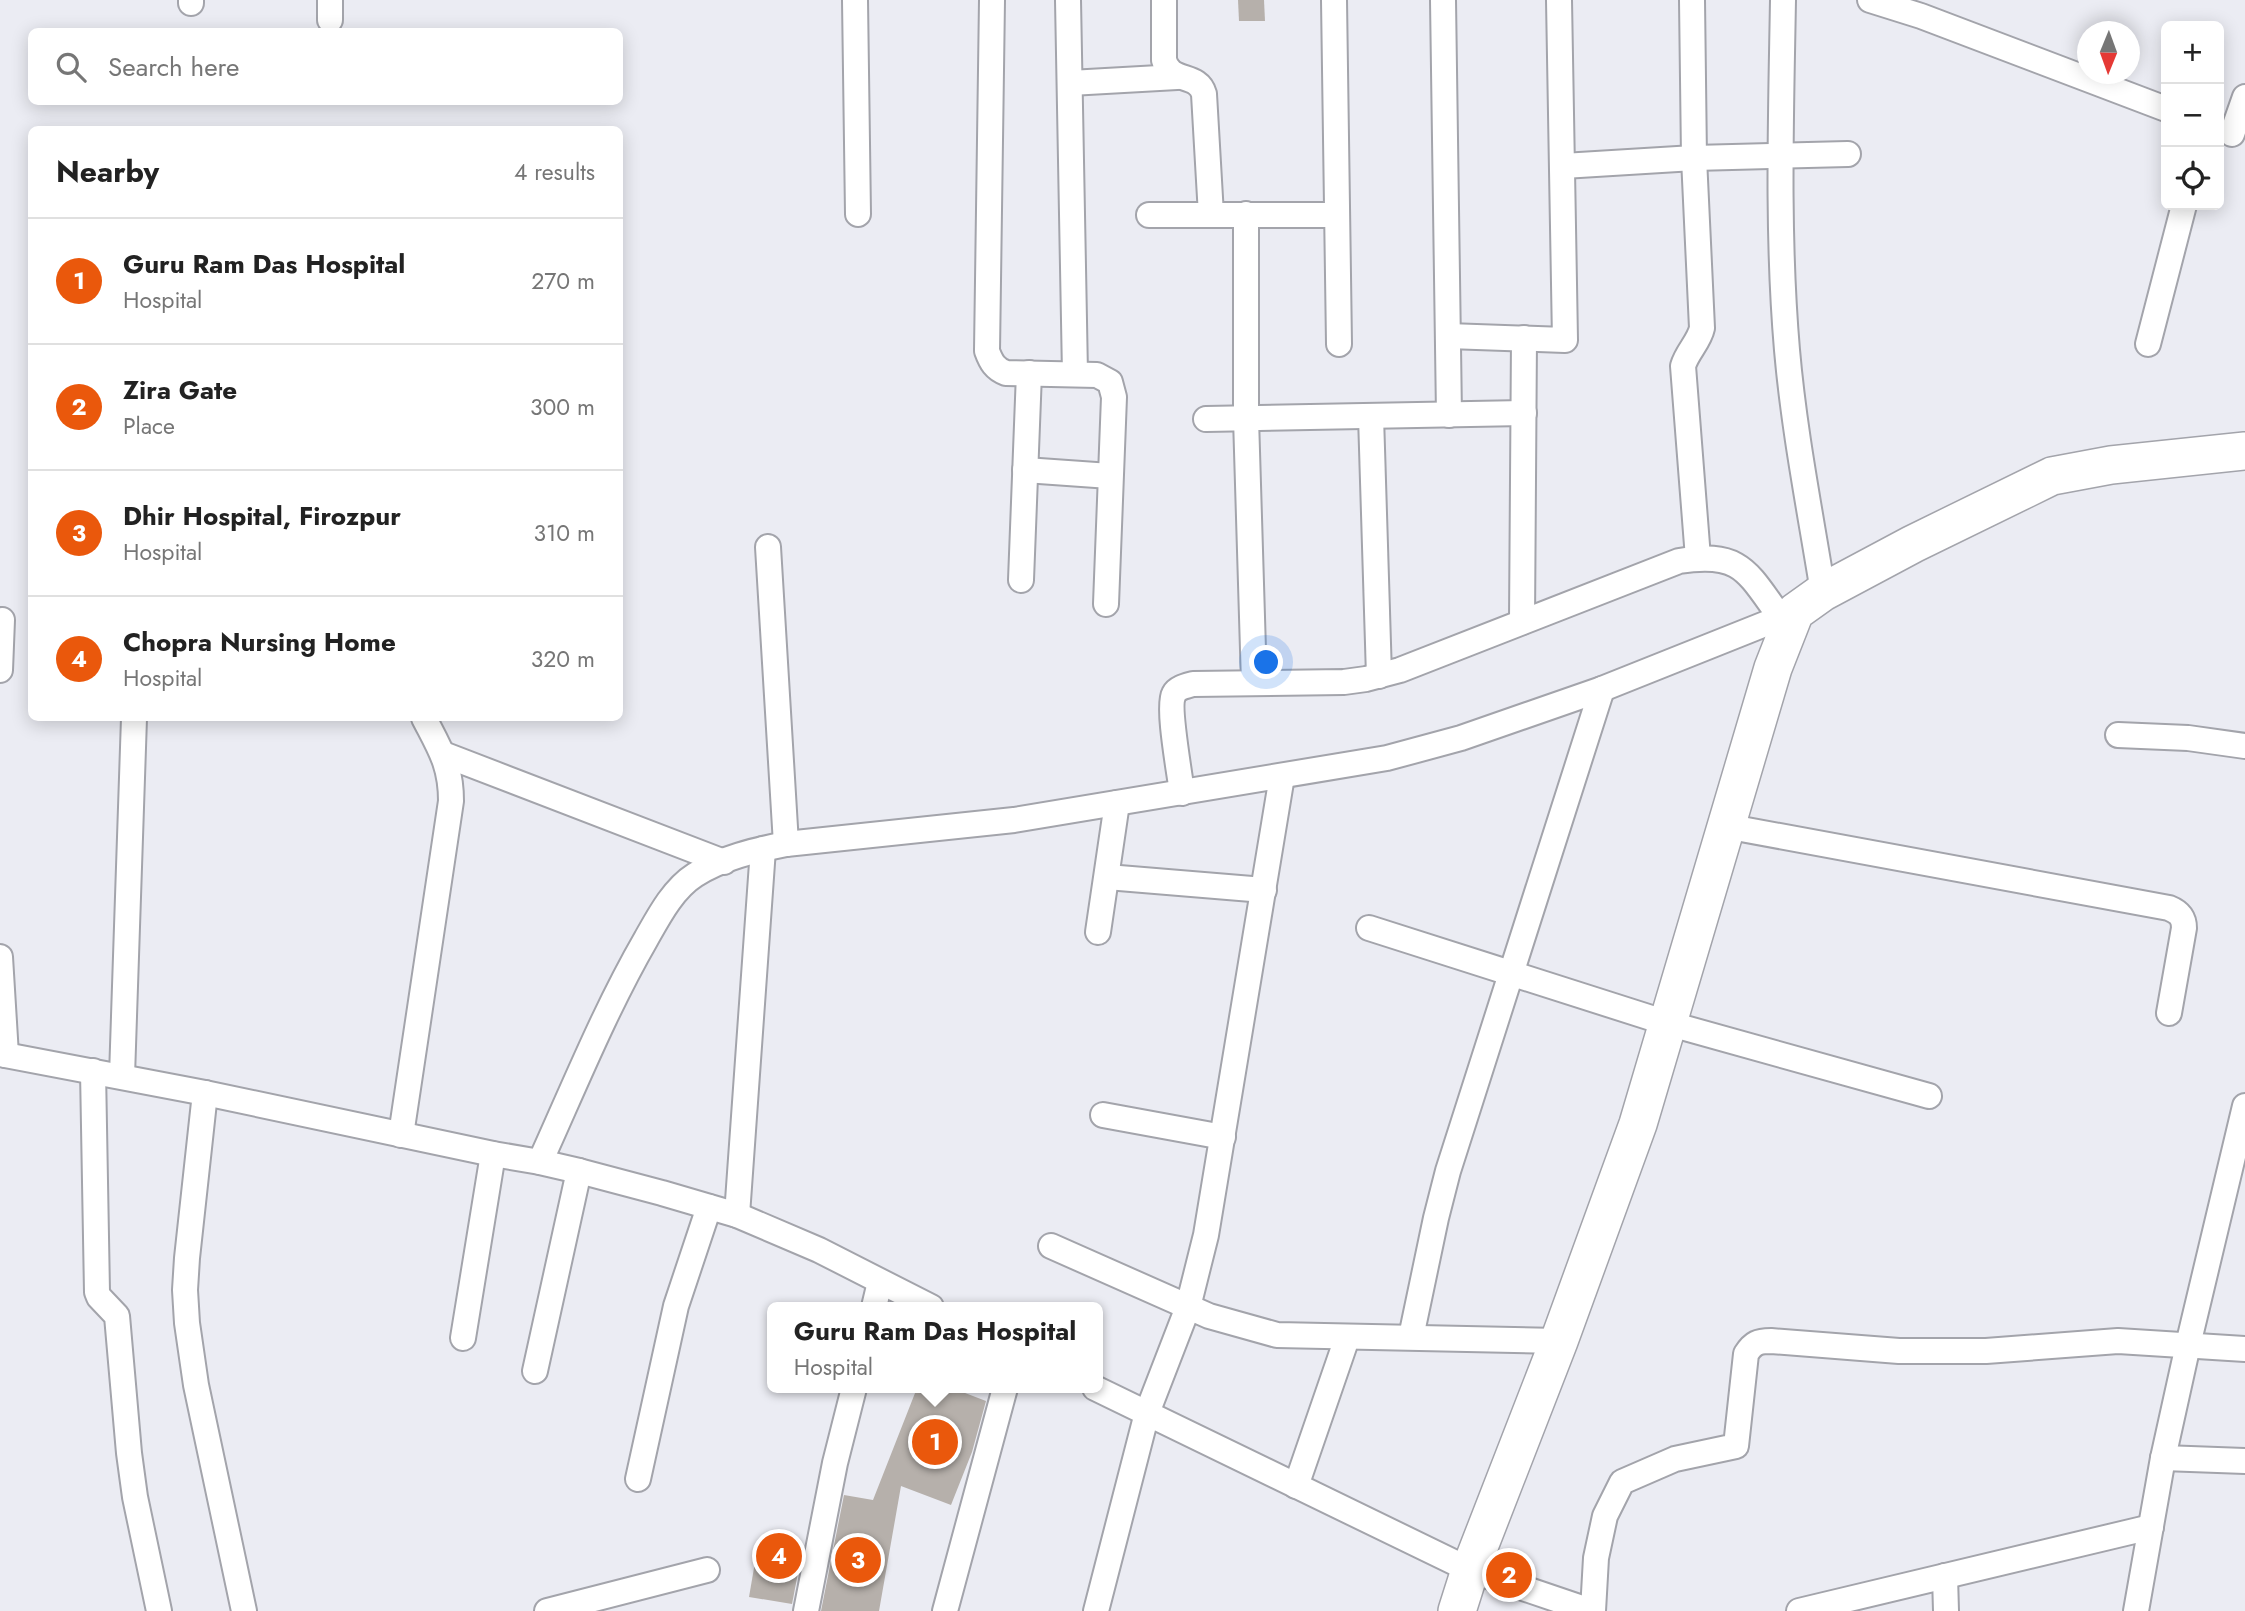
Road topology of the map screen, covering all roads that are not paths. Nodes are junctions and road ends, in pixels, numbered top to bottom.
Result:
1 (855, 0) edge
2 (992, 0) edge
3 (1068, 0) edge
4 (1164, 0) edge
5 (1334, 0) edge
6 (1443, 0) edge
7 (1559, 0) edge
8 (1692, 0) edge
9 (1783, 0) edge
10 (1870, 0) edge
11 (1177, 77) junction
12 (1070, 83) junction
13 (2245, 97) edge
14 (2161, 107) edge
15 (2232, 134) edge
16 (1848, 154) dead end
17 (1780, 157) junction
18 (1694, 158) junction
19 (1563, 166) junction
20 (2183, 210) edge
21 (858, 214) dead end
22 (1246, 214) junction
23 (1149, 215) dead end
24 (1211, 215) junction
25 (1337, 215) junction
26 (1448, 336) junction
27 (1524, 338) junction
28 (1339, 344) dead end
29 (2148, 344) dead end
30 (1028, 373) junction
31 (1075, 374) junction
32 (1524, 413) junction
33 (1449, 415) junction
34 (1371, 416) junction
35 (1247, 418) junction
36 (1206, 419) dead end
37 (2245, 451) edge
38 (1025, 470) junction
39 (1110, 476) junction
40 (768, 547) dead end
41 (1698, 558) junction
42 (1021, 580) dead end
43 (1106, 604) dead end
44 (1800, 607) junction
45 (2, 620) edge
46 (1522, 622) junction
47 (0, 670) edge
48 (1379, 676) junction
49 (1254, 683) junction
50 (1602, 688) junction
51 (134, 721) edge
52 (426, 721) edge
53 (2118, 735) dead end
54 (2245, 746) edge
55 (443, 754) junction
56 (1282, 776) junction
57 (1182, 793) junction
58 (1117, 803) junction
59 (1725, 827) junction
60 (775, 846) junction
61 (724, 862) junction
62 (1107, 877) junction
63 (1264, 890) junction
64 (1369, 928) dead end
65 (1098, 932) dead end
66 (0, 957) edge
67 (1511, 974) junction
68 (2169, 1013) dead end
69 (1667, 1023) junction
70 (3, 1054) edge
71 (93, 1071) junction
72 (122, 1076) junction
73 (205, 1093) junction
74 (1929, 1096) dead end
75 (2245, 1106) edge
76 (1103, 1115) dead end
77 (401, 1135) junction
78 (1223, 1137) junction
79 (493, 1154) junction
80 (540, 1162) junction
81 (579, 1171) junction
82 (709, 1207) junction
83 (737, 1215) junction
84 (1051, 1246) dead end
85 (880, 1282) junction
86 (875, 1302) edge
87 (922, 1302) edge
88 (1188, 1307) junction
89 (1411, 1337) junction
90 (463, 1338) dead end
91 (1347, 1338) junction
92 (1559, 1341) junction
93 (2188, 1345) junction
94 (2245, 1349) edge
95 (535, 1371) dead end
96 (1103, 1392) edge
97 (853, 1393) edge
98 (1004, 1393) edge
99 (1147, 1413) junction
100 (2163, 1458) junction
101 (2245, 1461) edge
102 (638, 1479) dead end
103 (1296, 1486) junction
104 (2151, 1527) junction
105 (708, 1570) dead end
106 (1470, 1570) junction
107 (1945, 1576) junction
108 (555, 1610) edge
109 (159, 1611) edge
110 (244, 1611) edge
111 (806, 1611) edge
112 (945, 1611) edge
113 (1096, 1611) edge
114 (1457, 1611) edge
115 (1592, 1611) edge
116 (1799, 1611) edge
117 (1946, 1611) edge
118 (2136, 1611) edge

1 - 21 street
2 - 30 street
3 - 12 street
4 - 11 street
5 - 25 street
6 - 26 street
7 - 19 street
8 - 18 street
9 - 17 street
10 - 14 street
11 - 12 street
11 - 24 street
12 - 31 street
13 - 15 street
16 - 17 street
17 - 18 street
17 - 44 street
18 - 19 street
18 - 41 street
19 - 27 street
20 - 29 street
22 - 24 street
22 - 25 street
22 - 35 street
23 - 24 street
25 - 28 street
26 - 27 street
26 - 33 street
27 - 32 street
30 - 31 street
30 - 38 street
31 - 39 street
32 - 33 street
32 - 46 street
33 - 34 street
34 - 35 street
34 - 48 street
35 - 36 street
35 - 49 street
37 - 44 highway
38 - 39 street
38 - 42 street
39 - 43 street
40 - 60 street
41 - 44 street
41 - 46 street
44 - 50 street
44 - 59 highway
45 - 47 street
46 - 48 street
48 - 49 street
49 - 57 street
50 - 56 street
50 - 67 street
51 - 72 street
52 - 55 street
53 - 54 street
55 - 61 street
55 - 77 street
56 - 57 street
56 - 63 street
57 - 58 street
58 - 60 street
58 - 62 street
59 - 68 street
59 - 69 highway
60 - 61 street
60 - 83 street
61 - 80 street
62 - 63 street
62 - 65 street
63 - 78 street
64 - 67 street
66 - 70 street
67 - 69 street
67 - 89 street
69 - 74 street
69 - 92 highway
70 - 71 street
71 - 72 street
71 - 109 street
72 - 73 street
73 - 77 street
73 - 110 street
75 - 93 street
76 - 78 street
77 - 79 street
78 - 88 street
79 - 80 street
79 - 90 street
80 - 81 street
81 - 82 street
81 - 95 street
82 - 83 street
82 - 102 street
83 - 85 street
84 - 88 street
85 - 86 street
85 - 87 street
88 - 91 street
88 - 99 street
89 - 91 street
89 - 92 street
91 - 103 street
92 - 106 highway
93 - 94 street
93 - 100 street
93 - 115 street
96 - 99 street
97 - 111 street
98 - 112 street
99 - 103 street
99 - 113 street
100 - 101 street
100 - 104 street
103 - 106 street
104 - 107 street
104 - 118 street
105 - 108 street
106 - 114 highway
106 - 115 street
107 - 116 street
107 - 117 street

